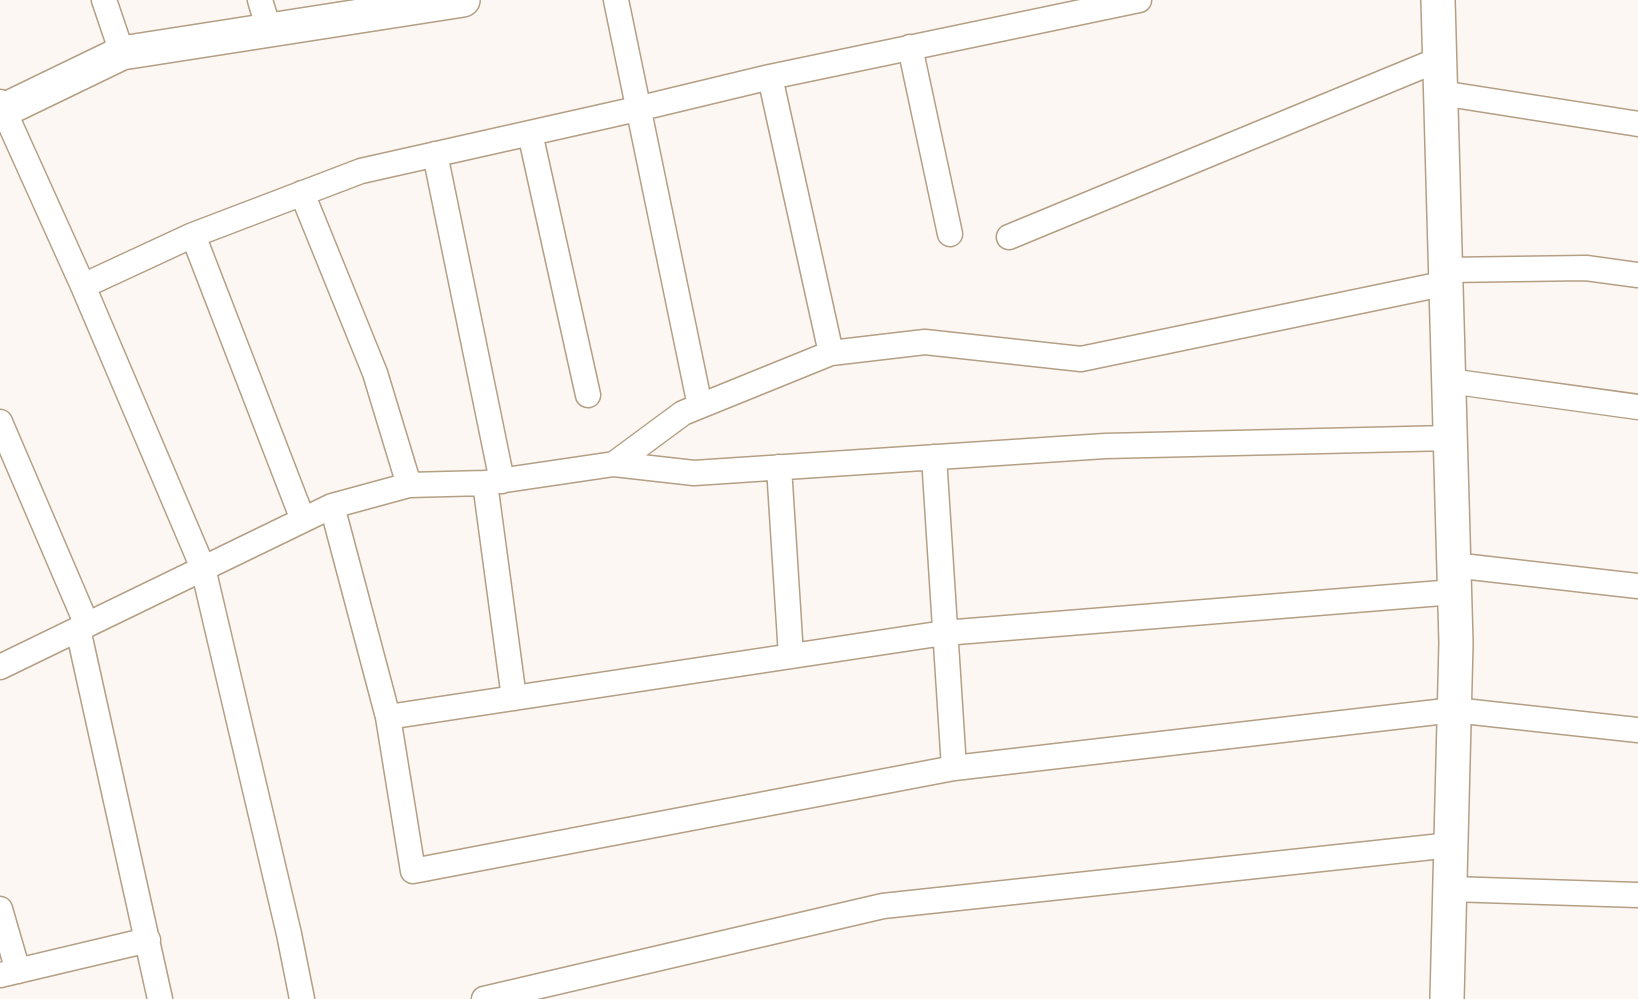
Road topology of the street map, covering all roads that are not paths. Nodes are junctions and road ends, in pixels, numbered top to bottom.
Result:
1 (104, 0) edge
2 (463, 0) edge
3 (616, 0) edge
4 (1140, 0) edge
5 (1438, 0) edge
6 (265, 15) edge
7 (910, 47) junction
8 (122, 53) junction
9 (1440, 59) junction
10 (770, 77) junction
11 (1441, 93) junction
12 (1, 108) edge
13 (637, 109) junction
14 (1638, 124) edge
15 (530, 133) junction
16 (435, 154) junction
17 (302, 194) junction
18 (950, 234) dead end
19 (193, 235) junction
20 (1009, 237) dead end
21 (1638, 275) edge
22 (1447, 276) junction
23 (82, 286) junction
24 (831, 353) junction
25 (1449, 381) junction
26 (588, 395) dead end
27 (700, 406) junction
28 (1638, 407) edge
29 (0, 422) edge
30 (1451, 438) junction
31 (934, 457) junction
32 (614, 464) junction
33 (779, 467) junction
34 (493, 482) junction
35 (409, 485) junction
36 (332, 506) junction
37 (303, 520) junction
38 (203, 568) junction
39 (1454, 579) junction
40 (1638, 586) edge
41 (82, 627) junction
42 (944, 633) junction
43 (791, 656) junction
44 (0, 667) edge
45 (514, 698) junction
46 (1454, 710) junction
47 (388, 717) junction
48 (1638, 730) edge
49 (954, 768) junction
50 (1451, 844) junction
51 (1450, 889) junction
52 (1638, 895) edge
53 (0, 909) edge
54 (148, 940) junction
55 (9, 973) edge
56 (542, 993) edge
57 (160, 999) edge
58 (302, 999) edge
59 (484, 999) edge
60 (1447, 999) edge

1 - 8 street
2 - 6 main road
3 - 13 street
4 - 7 street
5 - 9 main road
6 - 8 main road
7 - 10 street
7 - 18 street
8 - 12 main road
9 - 11 main road
9 - 20 street
10 - 13 street
10 - 24 street
11 - 14 street
11 - 22 main road
12 - 23 street
13 - 15 street
13 - 27 street
15 - 16 street
15 - 26 street
16 - 17 street
16 - 34 street
17 - 19 street
17 - 35 street
19 - 23 street
19 - 37 street
21 - 22 street
22 - 24 street
22 - 25 main road
23 - 38 street
24 - 27 street
25 - 28 street
25 - 30 main road
27 - 32 street
29 - 41 street
30 - 31 street
30 - 39 main road
31 - 33 street
31 - 42 street
32 - 33 street
32 - 34 street
33 - 43 street
34 - 35 street
34 - 45 street
35 - 36 street
36 - 37 street
36 - 47 street
37 - 38 street
38 - 41 street
38 - 58 street
39 - 40 street
39 - 42 street
39 - 46 main road
41 - 44 street
41 - 54 street
42 - 43 street
42 - 49 street
43 - 45 street
45 - 47 street
46 - 48 street
46 - 49 street
46 - 50 main road
47 - 49 street
50 - 51 main road
50 - 56 street
51 - 52 street
51 - 60 main road
53 - 55 street
54 - 55 street
54 - 57 street
56 - 59 street

